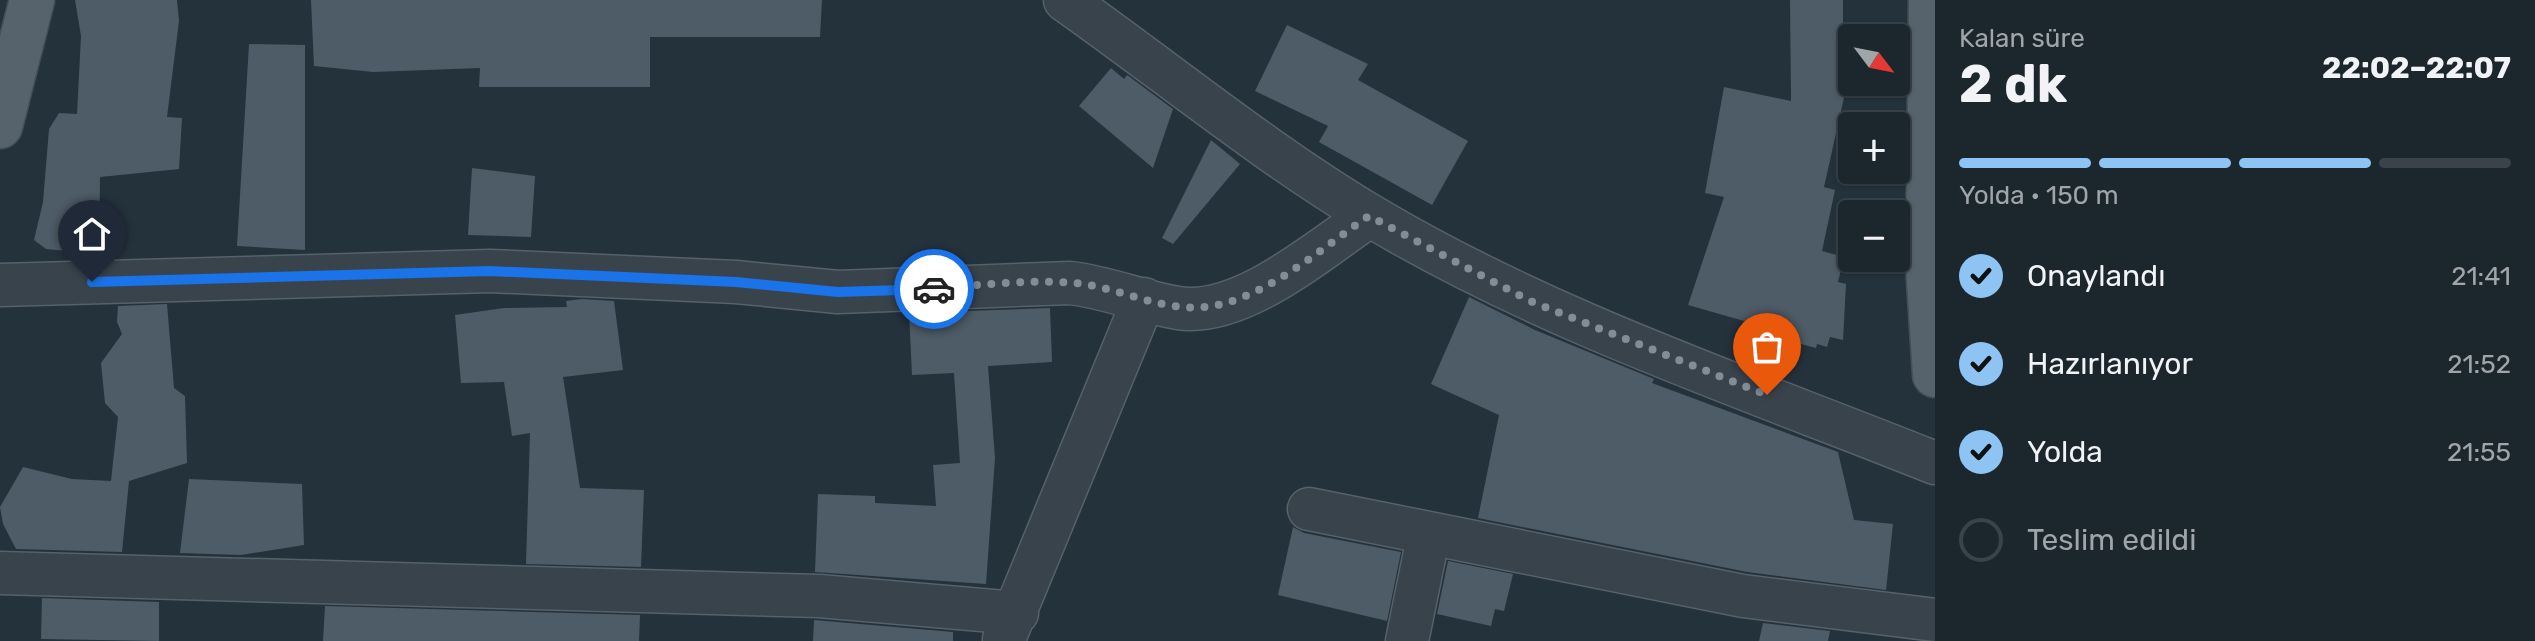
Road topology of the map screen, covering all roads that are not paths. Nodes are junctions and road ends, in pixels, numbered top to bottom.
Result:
1 (32, 0) edge
2 (1065, 0) edge
3 (1931, 0) edge
4 (0, 126) edge
5 (1369, 216) junction
6 (0, 285) edge
7 (1144, 299) junction
8 (1935, 375) edge
9 (1935, 463) edge
10 (1309, 509) dead end
11 (1429, 533) junction
12 (0, 573) edge
13 (1935, 620) edge
14 (1010, 627) edge
15 (1407, 641) edge

1 - 4 main road
2 - 5 street
3 - 8 main road
5 - 7 street
5 - 9 street
6 - 7 street
7 - 14 street
10 - 11 street
11 - 13 street
11 - 15 street
12 - 14 street

